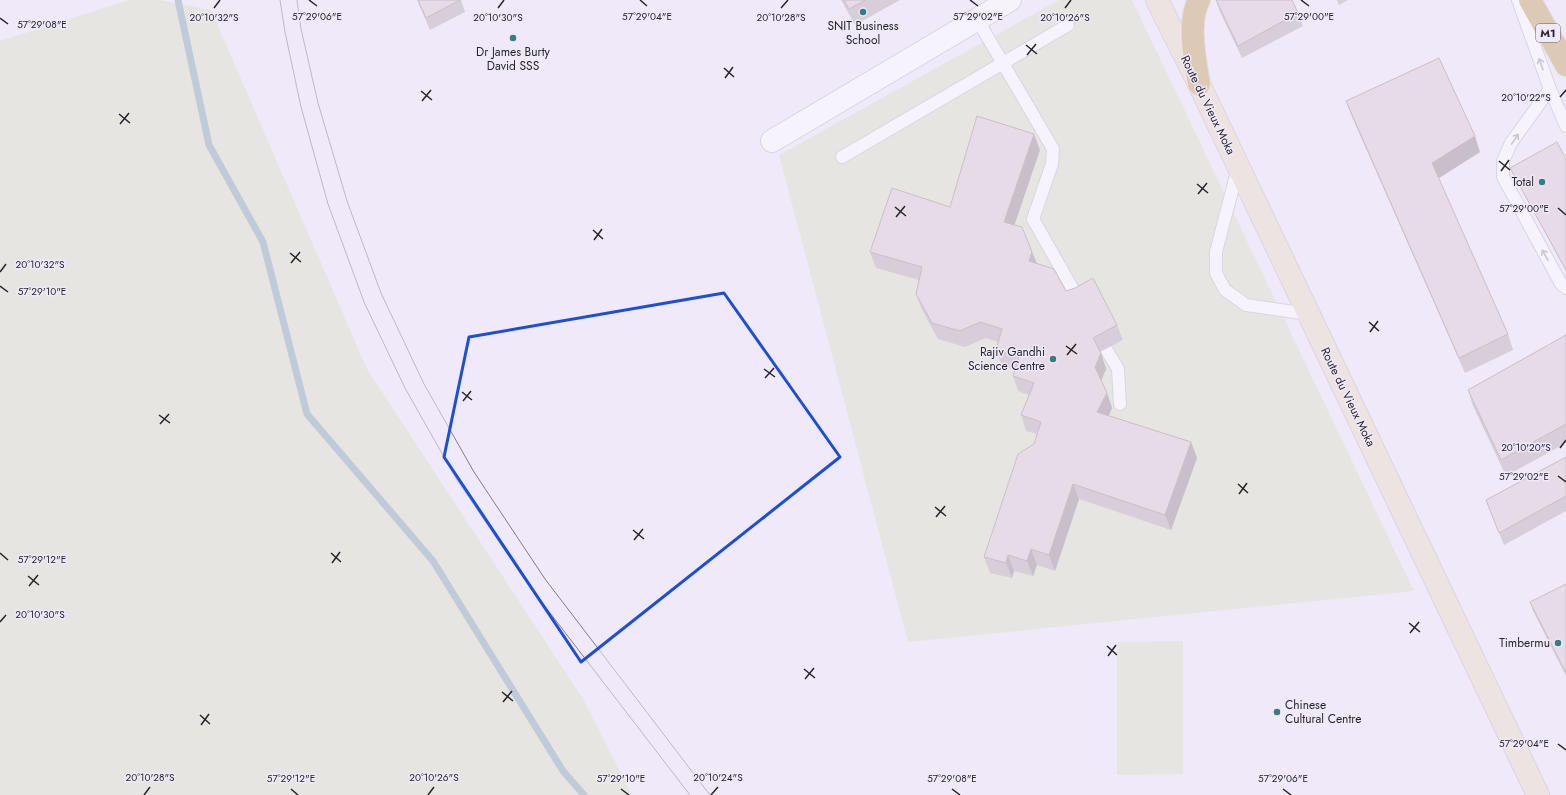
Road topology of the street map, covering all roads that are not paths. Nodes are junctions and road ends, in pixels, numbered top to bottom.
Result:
1 (1010, 0) edge
2 (1157, 0) edge
3 (1199, 0) edge
4 (1518, 0) edge
5 (1530, 0) edge
6 (977, 19) junction
7 (1068, 25) dead end
8 (1002, 63) junction
9 (1566, 65) edge
10 (1199, 84) junction
11 (1550, 89) junction
12 (1566, 126) edge
13 (772, 141) dead end
14 (842, 157) dead end
15 (1239, 167) junction
16 (1566, 288) edge
17 (1081, 303) edge
18 (1308, 314) junction
19 (1106, 350) edge
20 (1120, 404) dead end
21 (1538, 795) edge

1 - 6 street
2 - 10 main road, Route du Vieux Moka
3 - 10 highway
11 -> 4 lane
5 - 9 highway, M1
6 - 8 lane
6 - 13 street
7 - 8 lane
8 - 14 lane
8 - 17 lane
10 - 15 main road, Route du Vieux Moka
11 - 12 lane
16 -> 11 lane
15 - 18 main road, Route du Vieux Moka
15 - 18 lane
18 - 21 main road, Route du Vieux Moka
19 - 20 lane

